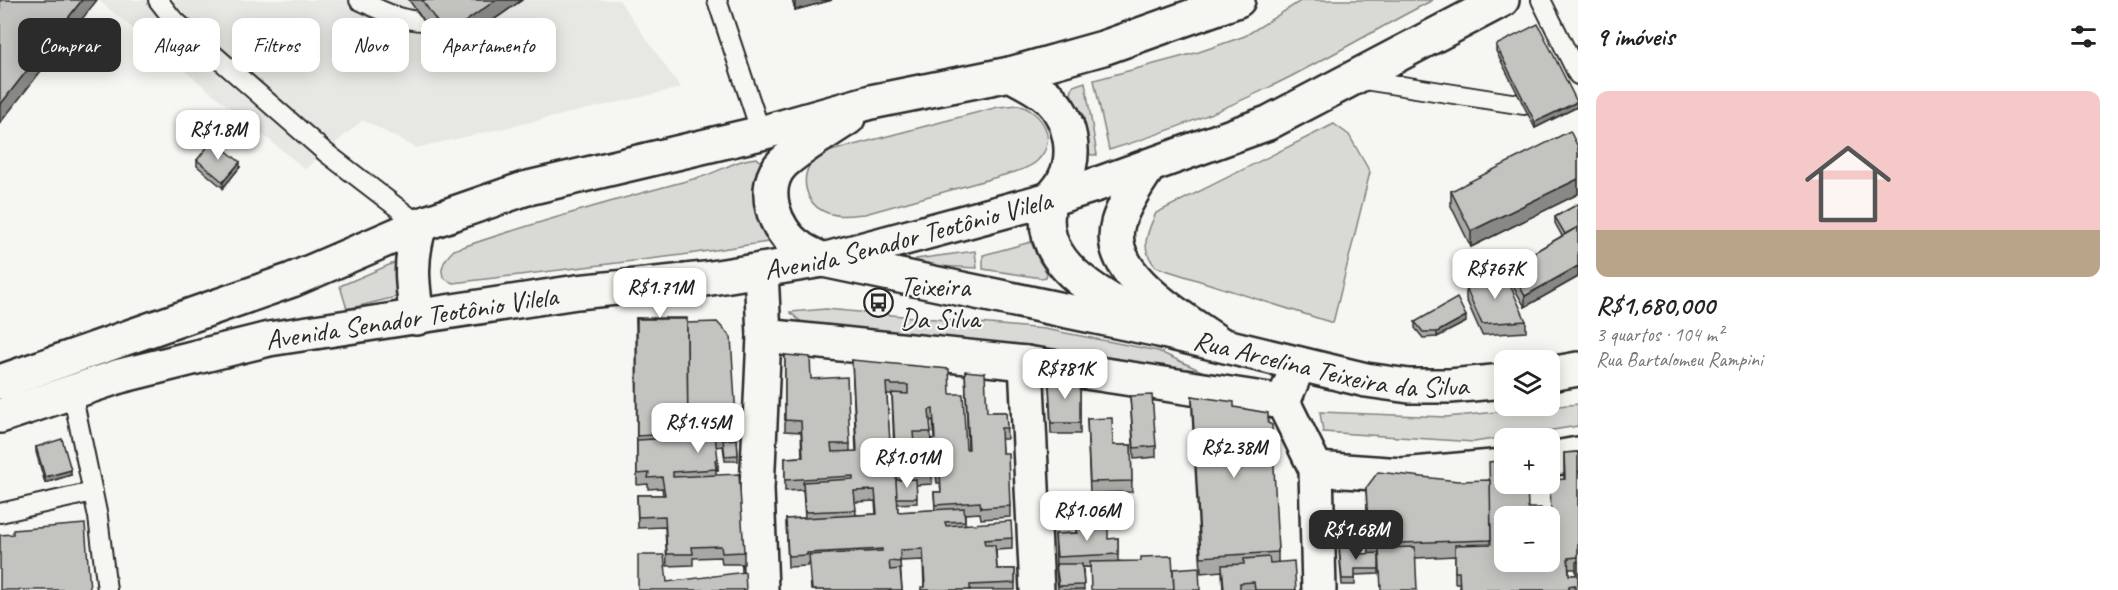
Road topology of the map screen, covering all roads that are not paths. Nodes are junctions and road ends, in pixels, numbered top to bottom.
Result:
1 (158, 0) edge
2 (359, 0) edge
3 (717, 0) edge
4 (1238, 0) edge
5 (1502, 0) edge
6 (1541, 0) edge
7 (421, 21) edge
8 (1010, 74) junction
9 (1354, 78) junction
10 (1574, 82) edge
11 (872, 102) junction
12 (1524, 105) edge
13 (761, 133) junction
14 (1150, 165) junction
15 (1050, 199) junction
16 (420, 225) junction
17 (823, 260) junction
18 (761, 270) junction
19 (417, 318) junction
20 (1159, 330) junction
21 (764, 336) junction
22 (1220, 344) junction
23 (1026, 363) junction
24 (1299, 364) junction
25 (1578, 369) edge
26 (1560, 372) edge
27 (0, 382) edge
28 (1494, 382) edge
29 (72, 392) junction
30 (1283, 402) junction
31 (0, 416) edge
32 (1578, 454) edge
33 (1560, 457) edge
34 (1494, 467) edge
35 (1316, 469) junction
36 (93, 492) junction
37 (0, 513) edge
38 (107, 590) edge
39 (761, 590) edge
40 (1037, 590) edge
41 (1319, 590) edge

1 - 16 lane
2 - 7 lane
3 - 13 lane
4 - 8 main road, Avenida Senador Teotônio Vilela
5 - 9 main road, Avenida Senador Teotônio Vilela
6 - 10 lane
8 - 11 main road, Avenida Senador Teotônio Vilela
8 - 15 main road
9 - 12 lane
9 - 14 main road, Avenida Senador Teotônio Vilela
11 - 13 main road, Avenida Senador Teotônio Vilela
11 - 17 main road
13 - 16 main road, Avenida Senador Teotônio Vilela
14 - 15 main road, Avenida Senador Teotônio Vilela
14 - 22 main road
15 - 17 main road, Avenida Senador Teotônio Vilela
15 - 20 main road, Rua Arcelina Teixeira da Silva
16 - 19 main road
16 - 27 main road, Avenida Senador Teotônio Vilela
17 - 18 main road, Avenida Senador Teotônio Vilela
17 - 20 main road, Rua Arcelina Teixeira da Silva
18 - 19 main road, Avenida Senador Teotônio Vilela
18 - 21 main road
19 - 29 main road, Avenida Senador Teotônio Vilela
20 - 22 main road, Rua Arcelina Teixeira da Silva
21 - 23 main road, Rua Arcelina Teixeira da Silva
21 - 39 main road
22 - 24 main road, Rua Arcelina Teixeira da Silva
23 - 30 main road, Rua Arcelina Teixeira da Silva
23 - 40 main road
24 - 28 main road, Rua Arcelina Teixeira da Silva
24 - 30 main road
25 - 26 main road
29 - 31 main road, Avenida Senador Teotônio Vilela
29 - 36 lane
30 - 35 main road
32 - 33 main road
34 - 35 main road
35 - 41 main road
36 - 37 lane
36 - 38 lane

